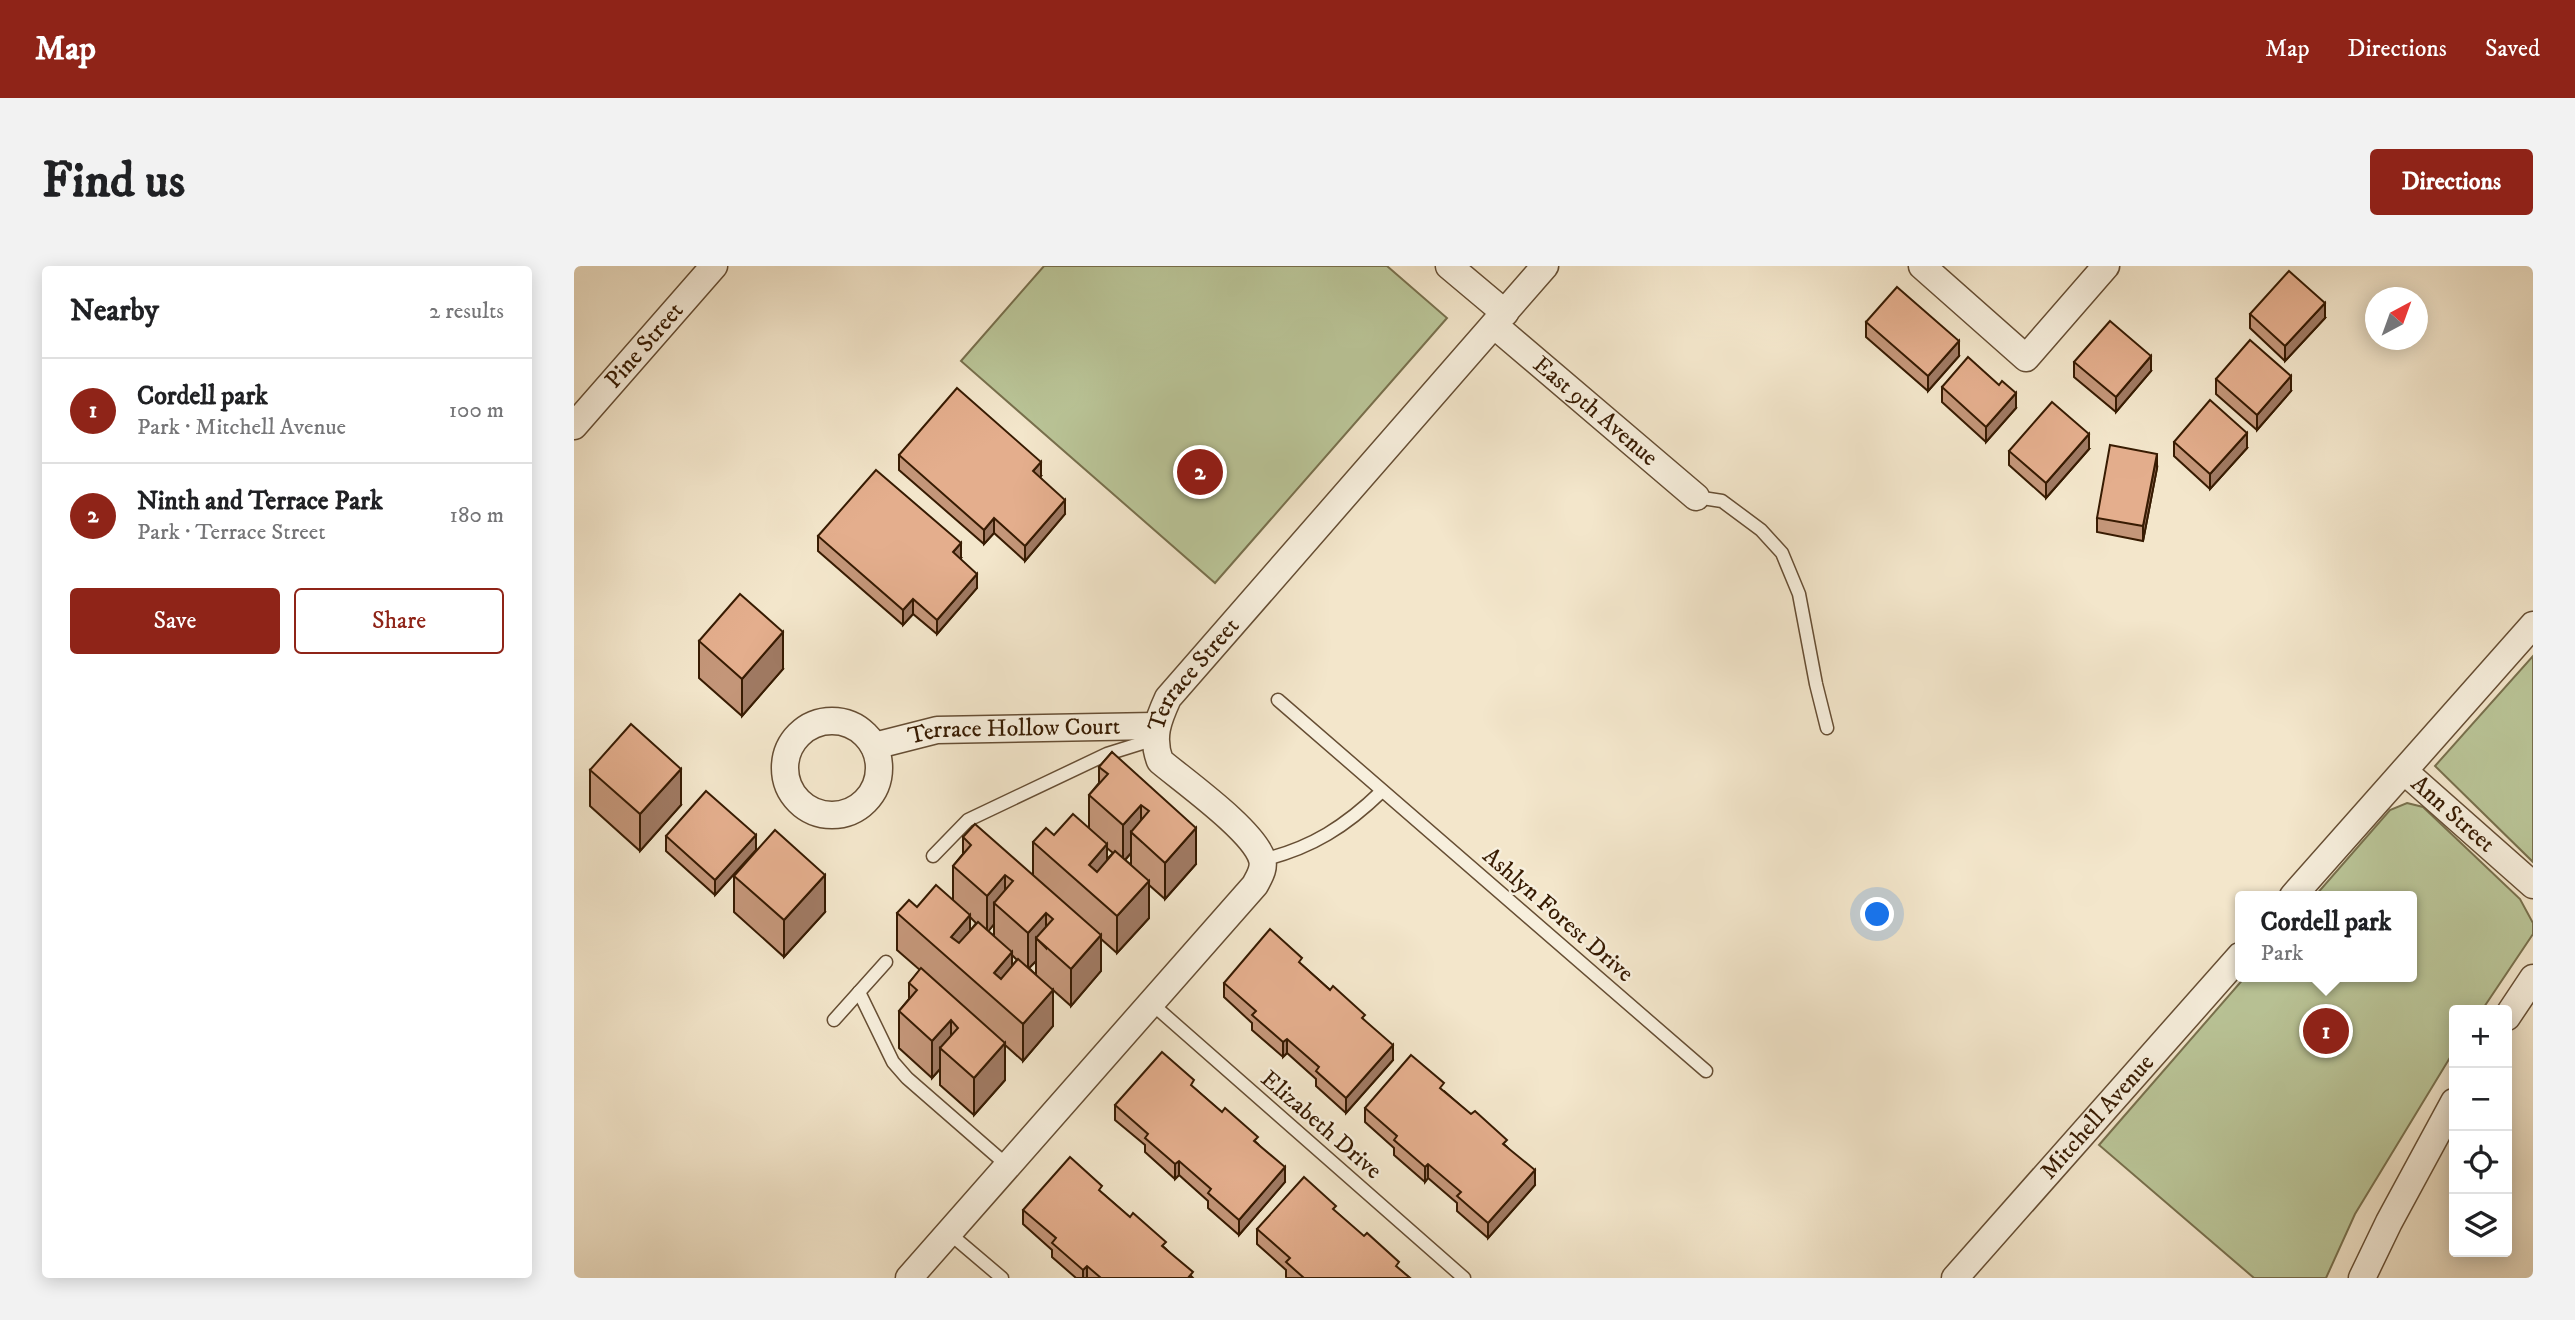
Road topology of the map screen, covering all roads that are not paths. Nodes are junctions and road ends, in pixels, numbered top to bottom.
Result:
1 (714, 266) edge
2 (1449, 266) edge
3 (1545, 266) edge
4 (1922, 266) edge
5 (2106, 266) edge
6 (1499, 319) junction
7 (574, 426) edge
8 (1696, 497) joint
9 (2533, 625) edge
10 (1278, 700) dead end
11 (1827, 728) dead end
12 (1155, 733) junction
13 (873, 746) dead end
14 (2403, 771) junction
15 (1382, 790) junction
16 (933, 856) dead end
17 (1262, 860) junction
18 (2533, 884) edge
19 (2297, 891) edge
20 (886, 962) dead end
21 (2235, 962) edge
22 (2533, 978) edge
23 (859, 992) junction
24 (1152, 1003) junction
25 (2512, 1010) edge
26 (834, 1020) dead end
27 (1706, 1072) dead end
28 (2449, 1111) edge
29 (1008, 1166) junction
30 (949, 1233) junction
31 (909, 1278) edge
32 (1002, 1278) edge
33 (1464, 1278) edge
34 (1955, 1278) edge
35 (2362, 1278) edge

1 - 7 street, Pine Street
2 - 6 street, East 9th Avenue
3 - 6 street, Terrace Street
4 - 5 street
6 - 8 street, East 9th Avenue
6 - 12 street, Terrace Street
8 - 11 lane
9 - 14 street
10 - 15 lane, Ashlyn Forest Drive
12 - 13 street, Terrace Hollow Court
12 - 16 lane
12 - 17 street, Terrace Street
14 - 18 street, Ann Street
14 - 19 street
15 - 17 lane
15 - 27 lane, Ashlyn Forest Drive
17 - 24 street
20 - 23 lane
21 - 34 street, Mitchell Avenue
22 - 25 street
23 - 26 lane
23 - 29 lane
24 - 29 street
24 - 33 lane, Elizabeth Drive
28 - 35 street
29 - 30 street
30 - 31 street
30 - 32 lane

